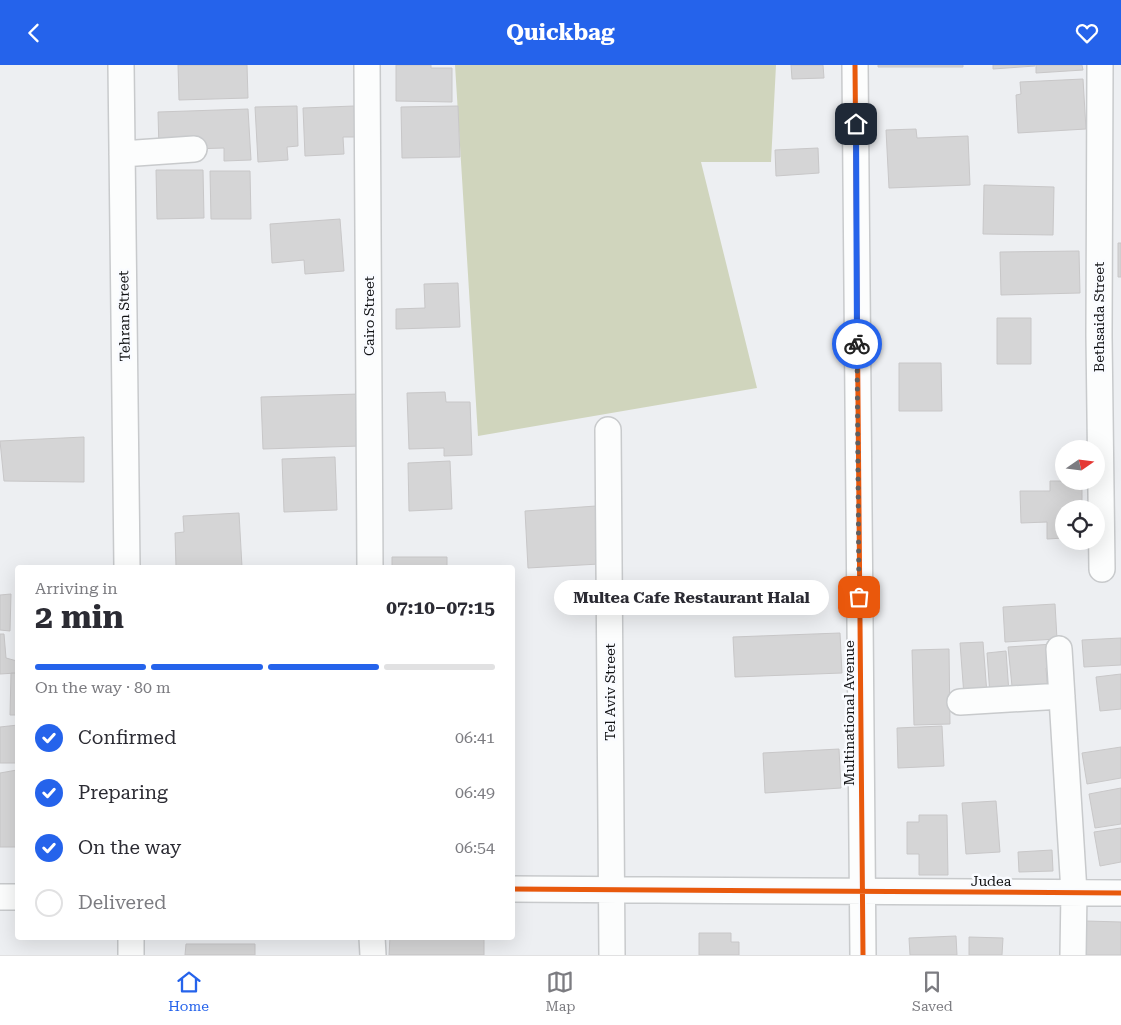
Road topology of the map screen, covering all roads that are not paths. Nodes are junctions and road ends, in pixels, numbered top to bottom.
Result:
1 (121, 65) edge
2 (367, 65) edge
3 (855, 65) edge
4 (1100, 65) edge
5 (194, 149) dead end
6 (122, 154) junction
7 (1110, 337) edge
8 (608, 430) dead end
9 (127, 565) edge
10 (370, 565) edge
11 (1102, 569) dead end
12 (1059, 649) dead end
13 (1062, 696) junction
14 (960, 702) dead end
15 (515, 889) edge
16 (612, 889) junction
17 (862, 892) junction
18 (1074, 892) junction
19 (1121, 893) edge
20 (0, 897) edge
21 (15, 897) edge
22 (131, 940) edge
23 (372, 940) edge
24 (131, 955) edge
25 (373, 955) edge
26 (612, 955) edge
27 (863, 955) edge
28 (1073, 955) edge

1 - 6 street, Tehran Street
2 - 10 street, Cairo Street
3 - 17 street, Multinational Avenue
4 - 7 street, Bethsaida Street
5 - 6 street
6 - 9 street, Tehran Street
7 - 11 street, Bethsaida Street
8 - 16 street, Tel Aviv Street
12 - 13 street
13 - 14 street
13 - 18 street
15 - 16 street
16 - 17 street
16 - 26 street, Tel Aviv Street
17 - 18 street, Judea
17 - 27 street, Multinational Avenue
18 - 19 street, Judea
18 - 28 street
20 - 21 street
22 - 24 street
23 - 25 street

